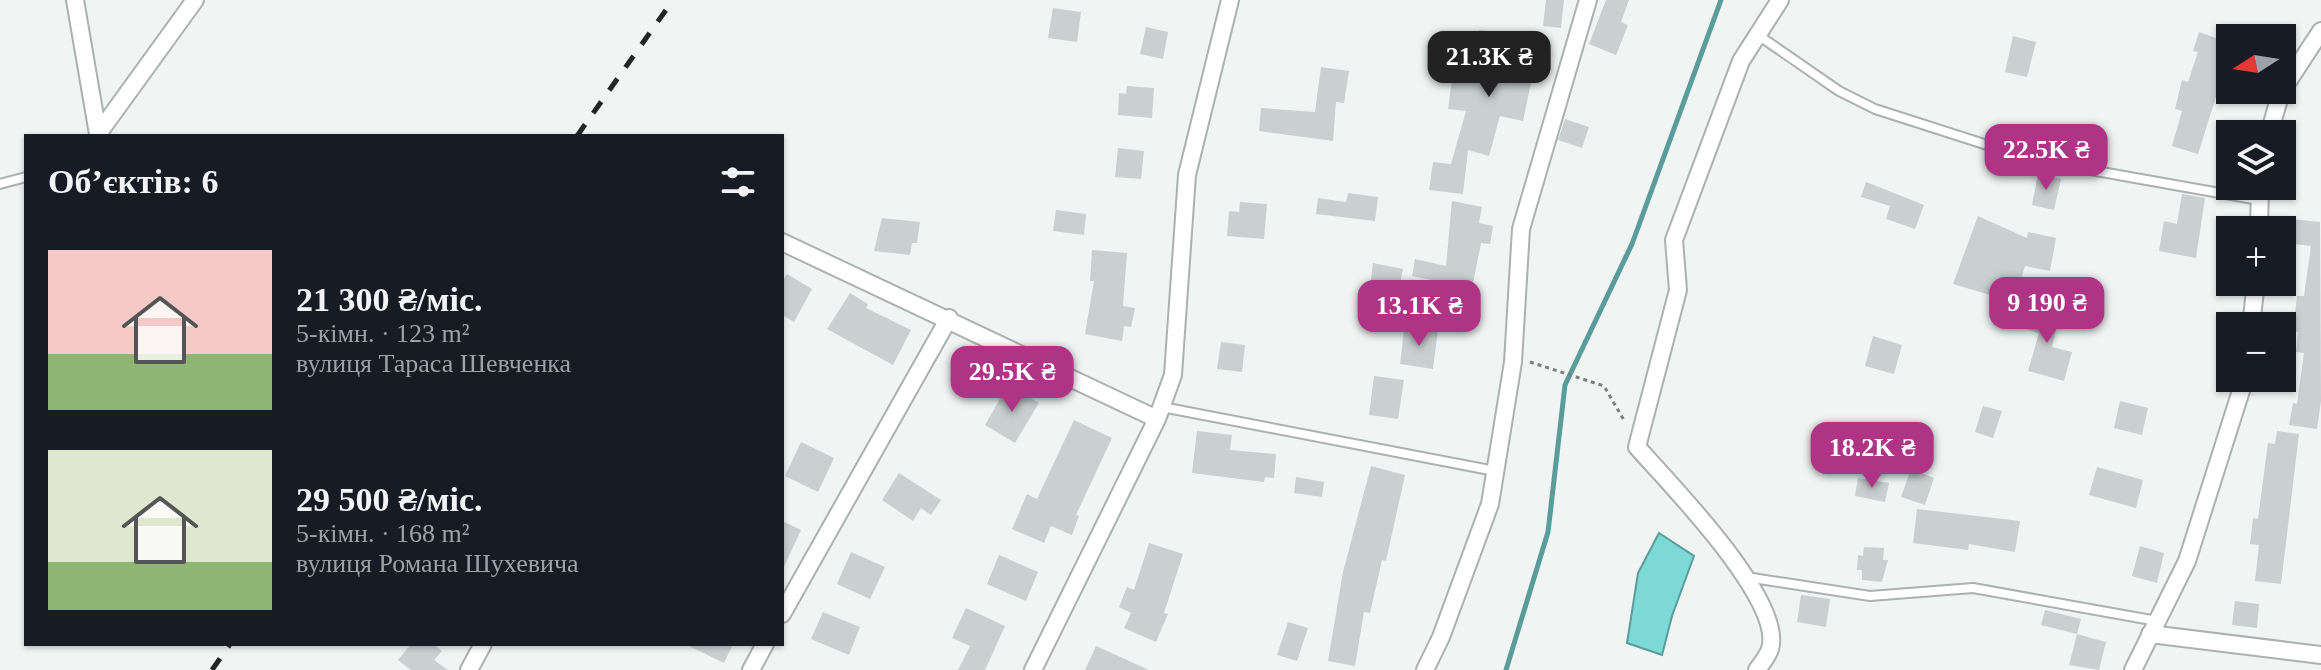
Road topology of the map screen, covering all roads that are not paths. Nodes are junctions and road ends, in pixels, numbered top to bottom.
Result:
1 (75, 0) edge
2 (195, 0) edge
3 (1230, 0) edge
4 (1588, 0) edge
5 (1780, 0) edge
6 (2321, 31) edge
7 (1758, 35) junction
8 (2273, 120) edge
9 (97, 134) edge
10 (98, 134) edge
11 (24, 178) edge
12 (0, 184) edge
13 (2216, 187) edge
14 (784, 243) edge
15 (949, 318) junction
16 (2241, 392) edge
17 (1159, 413) junction
18 (1495, 471) junction
19 (1745, 576) junction
20 (784, 610) edge
21 (2154, 628) junction
22 (482, 646) edge
23 (764, 646) edge
24 (2321, 655) edge
25 (469, 670) edge
26 (751, 670) edge
27 (1033, 670) edge
28 (1425, 670) edge
29 (1757, 670) edge
30 (2133, 670) edge

1 - 9 street
2 - 10 street
3 - 17 street
4 - 18 street
5 - 7 street
6 - 8 street
7 - 13 lane
7 - 19 street
11 - 12 lane
14 - 15 street
15 - 17 street
15 - 20 street
16 - 21 street
17 - 18 lane
17 - 27 street
18 - 28 street
19 - 21 lane
19 - 29 street
21 - 24 street
21 - 30 street
22 - 25 street
23 - 26 street

